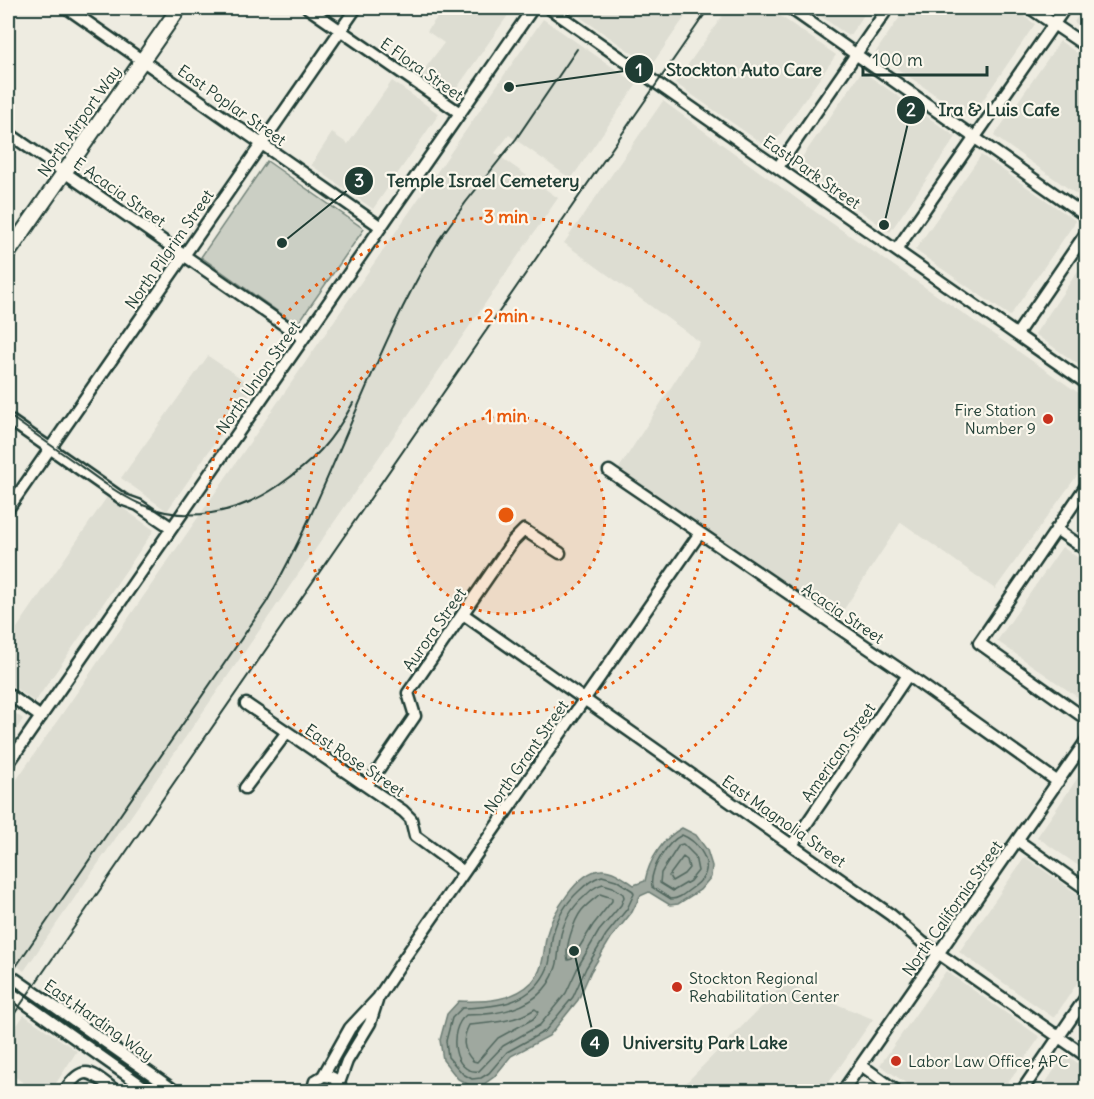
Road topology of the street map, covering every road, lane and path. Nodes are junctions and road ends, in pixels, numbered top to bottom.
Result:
1 (67, 8) edge
2 (179, 8) edge
3 (308, 8) edge
4 (356, 8) edge
5 (533, 8) edge
6 (549, 8) edge
7 (790, 8) edge
8 (888, 8) edge
9 (1030, 8) edge
10 (1065, 8) edge
11 (1054, 23) junction
12 (340, 30) junction
13 (1086, 46) edge
14 (856, 54) junction
15 (142, 61) junction
16 (460, 113) junction
17 (8, 133) edge
18 (975, 137) junction
19 (262, 143) junction
20 (778, 167) junction
21 (64, 172) junction
22 (1086, 216) edge
23 (381, 227) junction
24 (1086, 232) edge
25 (897, 249) junction
26 (8, 253) edge
27 (183, 256) junction
28 (1017, 334) junction
29 (303, 338) junction
30 (1086, 383) edge
31 (8, 410) edge
32 (8, 419) edge
33 (52, 445) junction
34 (609, 471) dead end
35 (1086, 486) edge
36 (8, 508) edge
37 (172, 528) junction
38 (1056, 529) junction
39 (700, 533) junction
40 (1086, 550) edge
41 (560, 553) dead end
42 (463, 614) junction
43 (908, 675) junction
44 (8, 694) edge
45 (584, 699) junction
46 (246, 704) dead end
47 (40, 717) junction
48 (1086, 719) edge
49 (287, 732) junction
50 (1086, 741) edge
51 (8, 764) edge
52 (1058, 782) junction
53 (367, 786) junction
54 (245, 788) dead end
55 (1017, 840) junction
56 (792, 845) junction
57 (464, 872) junction
58 (1086, 889) edge
59 (940, 953) junction
60 (8, 974) edge
61 (8, 991) edge
62 (1086, 997) edge
63 (378, 998) junction
64 (1059, 1037) junction
65 (1086, 1056) edge
66 (861, 1065) junction
67 (323, 1076) junction
68 (340, 1087) edge
69 (64, 1092) edge
70 (117, 1092) edge
71 (151, 1092) edge
72 (173, 1092) edge
73 (312, 1092) edge
74 (843, 1092) edge
75 (898, 1092) edge
76 (1021, 1092) edge

1 - 15 street, East Poplar Street
2 - 15 main road, North Airport Way
3 - 12 street, E Flora Street
4 - 12 street, North Pilgrim Street
5 - 16 street, North Union Street
6 - 20 street, East Park Street
7 - 14 street
8 - 14 street
9 - 11 street
10 - 11 street
11 - 13 street
11 - 18 street
12 - 16 street, E Flora Street
12 - 19 street, North Pilgrim Street
14 - 18 street
14 - 20 street
15 - 19 street, East Poplar Street
15 - 21 main road, North Airport Way
16 - 23 street, North Union Street
17 - 21 street, E Acacia Street
18 - 22 street
18 - 25 street
19 - 23 street, East Poplar Street
19 - 27 street, North Pilgrim Street
20 - 25 street, East Park Street
21 - 26 main road, North Airport Way
21 - 27 street, E Acacia Street
23 - 29 street, North Union Street
24 - 28 street
25 - 28 street, East Park Street
27 - 29 street, E Acacia Street
27 - 33 street, North Pilgrim Street
28 - 30 street, East Park Street
29 - 37 street, North Union Street
31 - 33 street
32 - 33 street
33 - 36 street, North Pilgrim Street
33 - 37 street
34 - 39 street, Acacia Street
35 - 38 street
37 - 47 street, North Union Street
38 - 40 street
38 - 48 street
39 - 43 street, Acacia Street
39 - 45 street, North Grant Street
41 - 42 street, Aurora Street
42 - 45 street, East Magnolia Street
42 - 53 street, Aurora Street
43 - 52 street, Acacia Street
43 - 56 street, American Street
44 - 47 street
45 - 56 street, East Magnolia Street
45 - 57 street, North Grant Street
46 - 49 street, East Rose Street
47 - 51 street, North Union Street
49 - 53 street, East Rose Street
49 - 54 street
50 - 52 street, North California Street
52 - 55 street, North California Street
53 - 57 street, East Rose Street
55 - 58 street
55 - 59 street, North California Street
56 - 59 street, East Magnolia Street
57 - 63 street, North Grant Street
59 - 64 street, East Magnolia Street
59 - 66 street, North California Street
60 - 72 street, East Harding Way
61 - 71 street, East Harding Way
62 - 64 street
63 - 67 street, North Grant Street
63 - 68 street, North Grant Street
64 - 65 street, East Magnolia Street
64 - 76 street
66 - 74 street, North California Street
66 - 75 street
67 - 68 street, North Grant Street
67 - 73 street, North Grant Street
69 - 70 street

